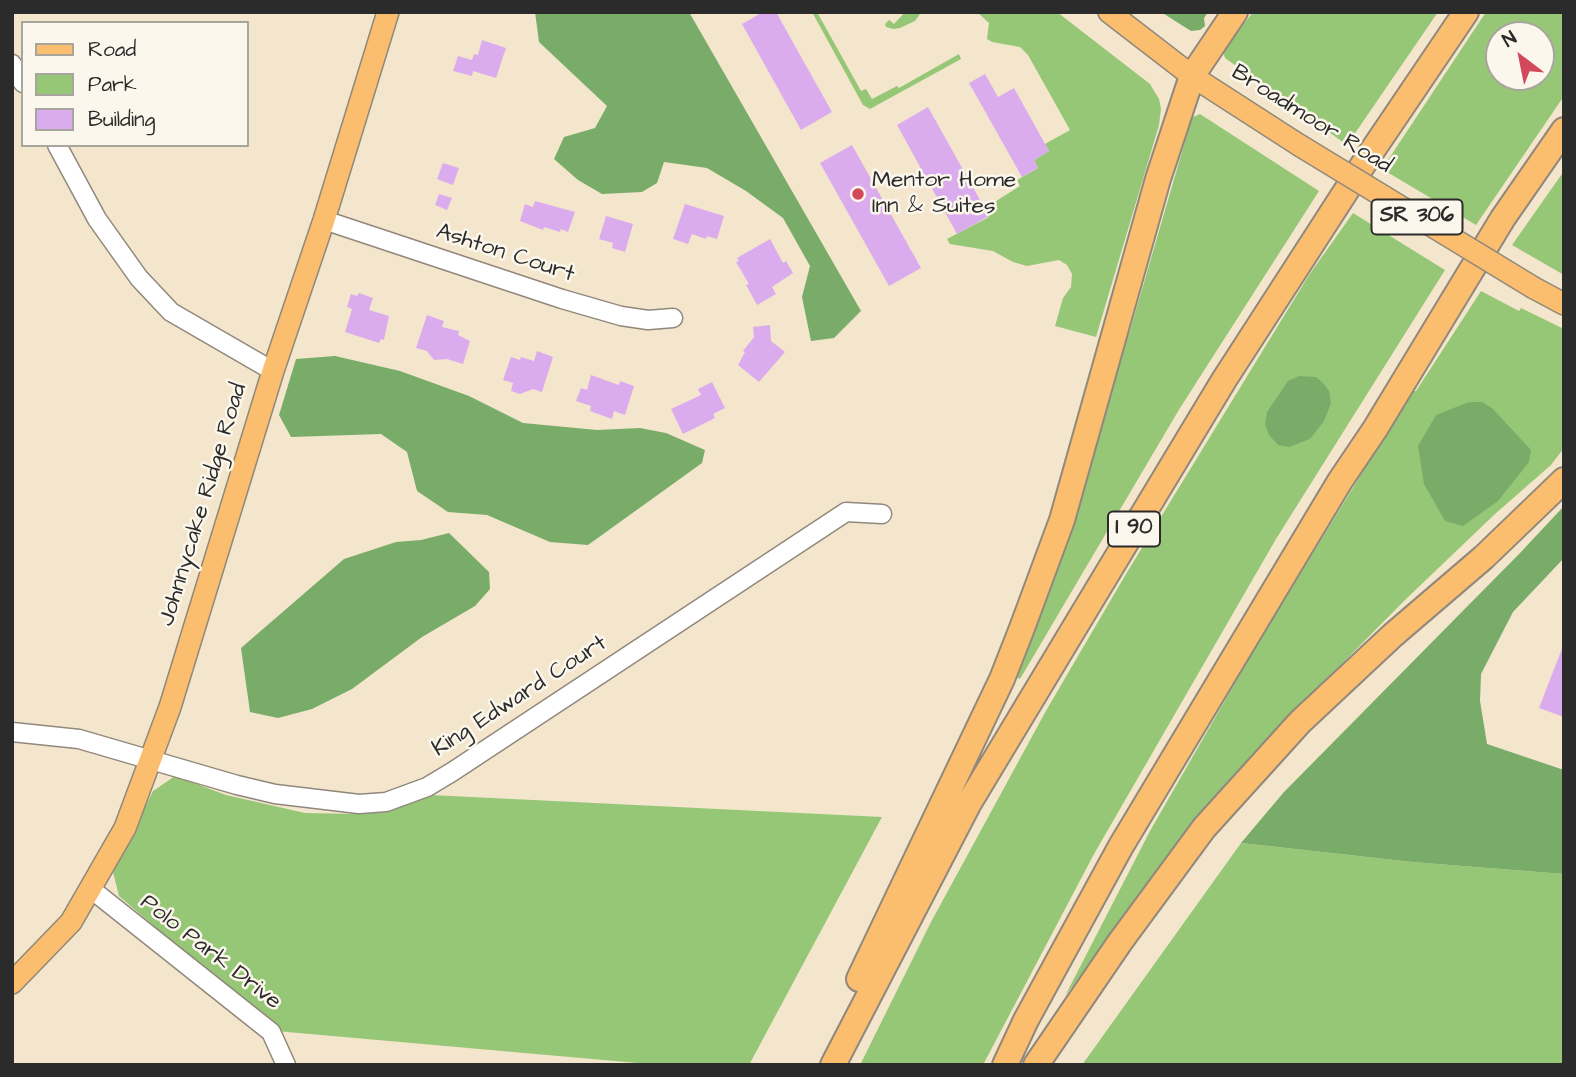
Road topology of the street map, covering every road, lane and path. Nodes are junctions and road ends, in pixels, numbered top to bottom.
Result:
1 (388, 12) edge
2 (1109, 12) edge
3 (1235, 12) edge
4 (1466, 12) edge
5 (12, 64) edge
6 (1192, 76) junction
7 (21, 80) edge
8 (1564, 130) edge
9 (58, 147) edge
10 (324, 220) junction
11 (1564, 304) edge
12 (673, 318) dead end
13 (273, 371) junction
14 (1564, 481) edge
15 (882, 514) dead end
16 (12, 732) edge
17 (151, 760) junction
18 (91, 889) junction
19 (12, 983) edge
20 (286, 1065) edge
21 (822, 1065) edge
22 (833, 1065) edge
23 (1005, 1065) edge
24 (1036, 1065) edge

1 - 10 main road, Johnnycake Ridge Road
2 - 6 main road, Broadmoor Road / SR 306
3 - 6 highway
4 - 22 highway, I 90
5 - 7 street
6 - 11 main road, Broadmoor Road / SR 306, bridge
6 - 21 highway
8 - 23 highway
9 - 13 street
10 - 12 street, Ashton Court
10 - 13 main road, Johnnycake Ridge Road
13 - 17 main road, Johnnycake Ridge Road
14 - 24 highway
15 - 17 street, King Edward Court
16 - 17 street, King Edward Court
17 - 18 main road, Johnnycake Ridge Road
18 - 19 main road, Johnnycake Ridge Road
18 - 20 street, Polo Park Drive

